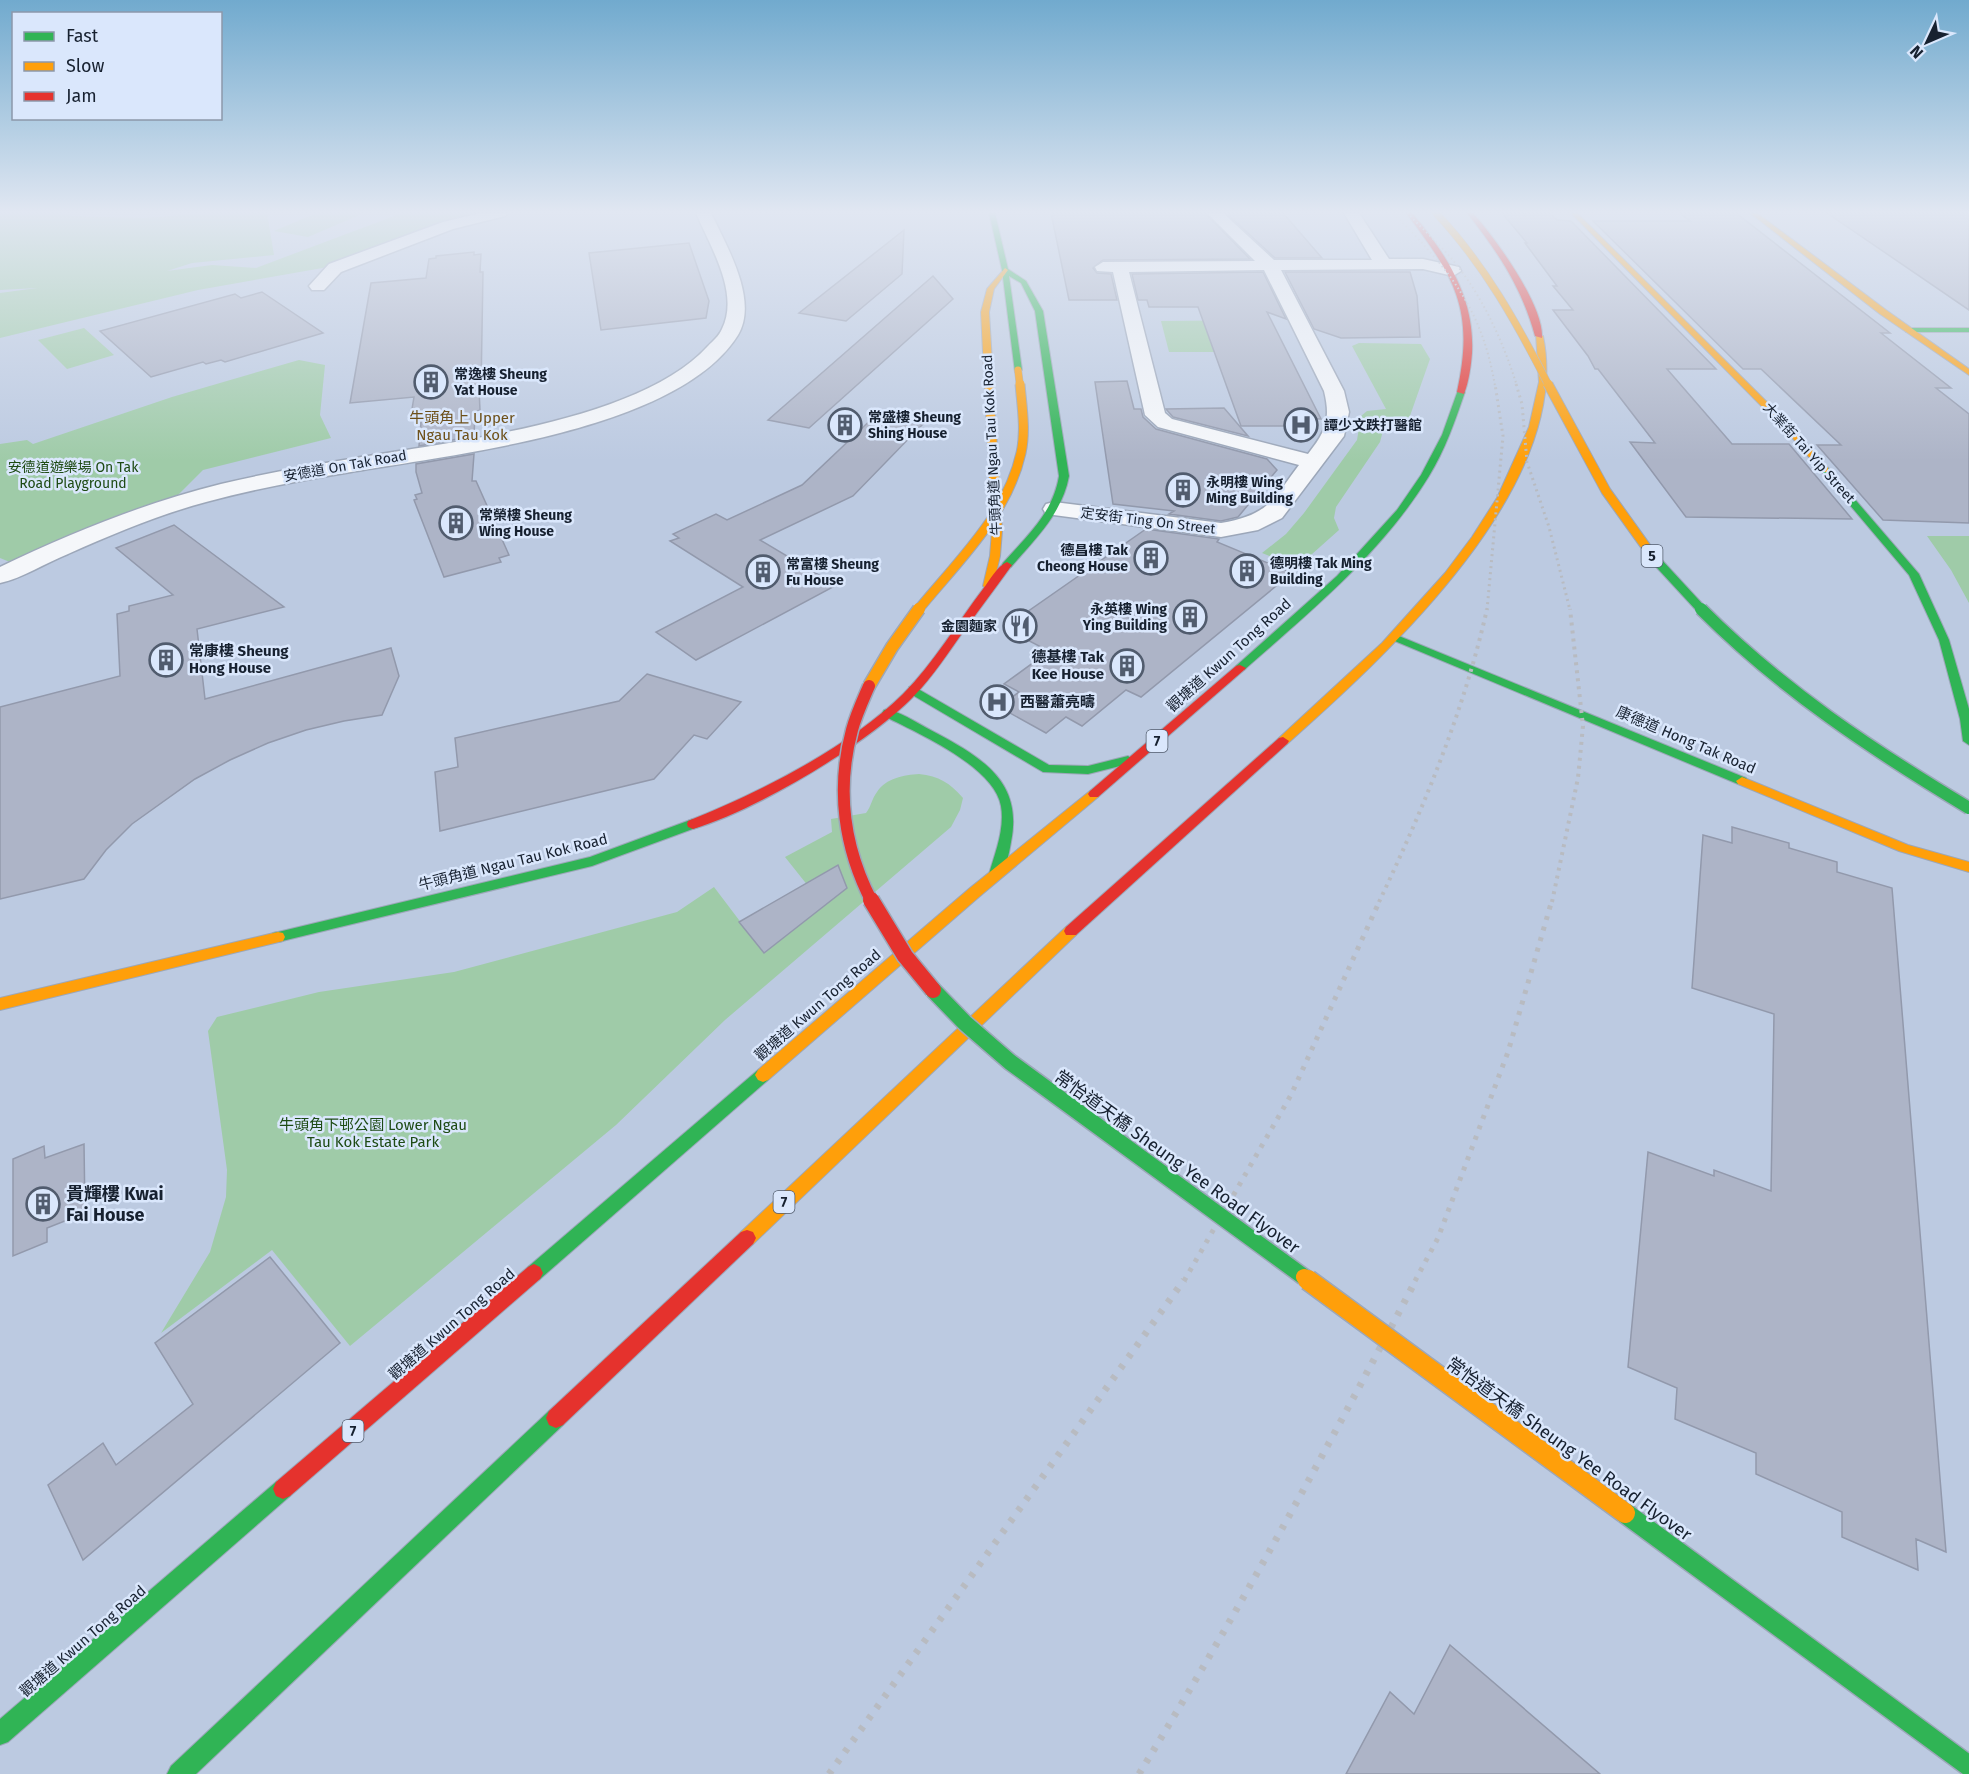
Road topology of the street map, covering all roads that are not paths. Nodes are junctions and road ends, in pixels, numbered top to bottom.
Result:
1 (735, 296) edge
2 (987, 296) edge
3 (1008, 296) edge
4 (1031, 296) edge
5 (1120, 296) edge
6 (1287, 296) edge
7 (1461, 296) edge
8 (1499, 296) edge
9 (1516, 296) edge
10 (1526, 296) edge
11 (1656, 296) edge
12 (1863, 296) edge
13 (1929, 318) dead end
14 (1909, 330) junction
15 (1947, 330) junction
16 (1969, 330) edge
17 (1969, 346) edge
18 (1018, 370) joint
19 (1969, 373) edge
20 (1558, 374) dead end
21 (1312, 462) junction
22 (1054, 509) junction
23 (0, 576) edge
24 (987, 590) junction
25 (1394, 637) junction
26 (913, 690) junction
27 (888, 712) junction
28 (1969, 741) edge
29 (1142, 754) junction
30 (1969, 808) edge
31 (1969, 867) edge
32 (996, 874) junction
33 (0, 1004) edge
34 (0, 1734) edge
35 (1969, 1766) edge
36 (179, 1774) edge

1 - 23 street, 安德道 On Tak Road
2 - 24 main road, 牛頭角道 Ngau Tau Kok Road
3 - 18 main road, 牛頭角道 Ngau Tau Kok Road
4 - 22 main road, 牛頭角道 Ngau Tau Kok Road
5 - 21 street
6 - 21 street, 定安街 Ting On Street
7 - 29 main road, 觀塘道 Kwun Tong Road / 7
8 - 30 main road, 5, bridge
9 - 20 main road
10 - 25 main road, 7
11 - 28 main road, 大業街 Tai Yip Street
12 - 14 main road
13 - 15 main road
14 - 15 main road
14 - 19 main road
15 - 16 main road
15 - 17 main road
18 - 35 main road, 常怡道天橋 Sheung Yee Road Flyover, bridge
21 - 22 street, 定安街 Ting On Street
22 - 24 main road, 牛頭角道 Ngau Tau Kok Road
24 - 26 main road, 牛頭角道 Ngau Tau Kok Road
25 - 31 main road, 康德道 Hong Tak Road
25 - 36 main road, 7
26 - 27 main road, 牛頭角道 Ngau Tau Kok Road
26 - 29 main road
27 - 32 main road
27 - 33 main road, 牛頭角道 Ngau Tau Kok Road
29 - 32 main road, 觀塘道 Kwun Tong Road / 7
32 - 34 main road, 觀塘道 Kwun Tong Road / 7

